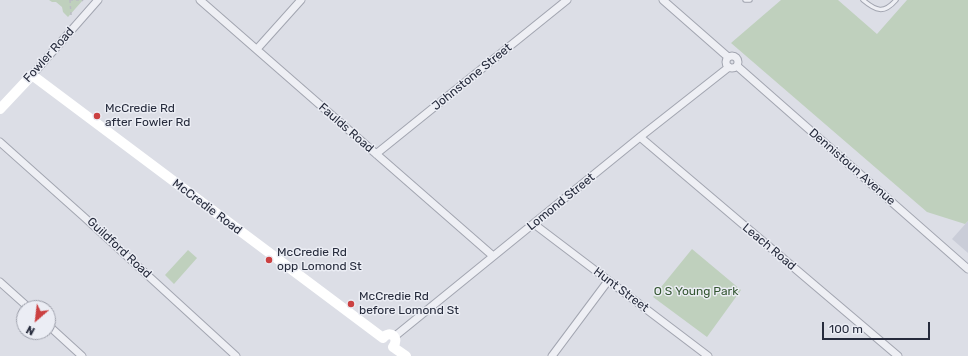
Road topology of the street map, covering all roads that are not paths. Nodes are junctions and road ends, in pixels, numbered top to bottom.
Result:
1 (98, 0) edge
2 (200, 0) edge
3 (301, 0) edge
4 (568, 0) edge
5 (663, 0) edge
6 (745, 0) edge
7 (750, 0) edge
8 (863, 0) edge
9 (896, 0) edge
10 (257, 49) junction
11 (733, 67) junction
12 (32, 75) junction
13 (0, 109) edge
14 (640, 137) junction
15 (0, 142) edge
16 (376, 154) junction
17 (534, 224) junction
18 (492, 256) junction
19 (968, 269) edge
20 (608, 281) junction
21 (0, 282) edge
22 (20, 300) edge
23 (56, 333) edge
24 (394, 342) junction
25 (82, 356) edge
26 (236, 356) edge
27 (406, 356) edge
28 (552, 356) edge
29 (708, 356) edge
30 (898, 356) edge

1 - 12 street, Fowler Road
2 - 10 street, Faulds Road
3 - 10 street
4 - 16 street, Johnstone Street
5 - 11 street
6 - 7 lane
8 - 9 lane
10 - 16 street, Faulds Road
11 - 14 street, Lomond Street
11 - 19 street, Dennistoun Avenue
12 - 13 main road, Fowler Road
12 - 24 main road, McCredie Road
14 - 17 street, Lomond Street
14 - 30 street, Leach Road
15 - 26 street, Guildford Road
16 - 18 street, Faulds Road
17 - 18 street, Lomond Street
17 - 20 street, Hunt Street
18 - 24 street, Lomond Street
20 - 28 street
20 - 29 street, Hunt Street
21 - 22 street
23 - 25 street
24 - 27 main road

